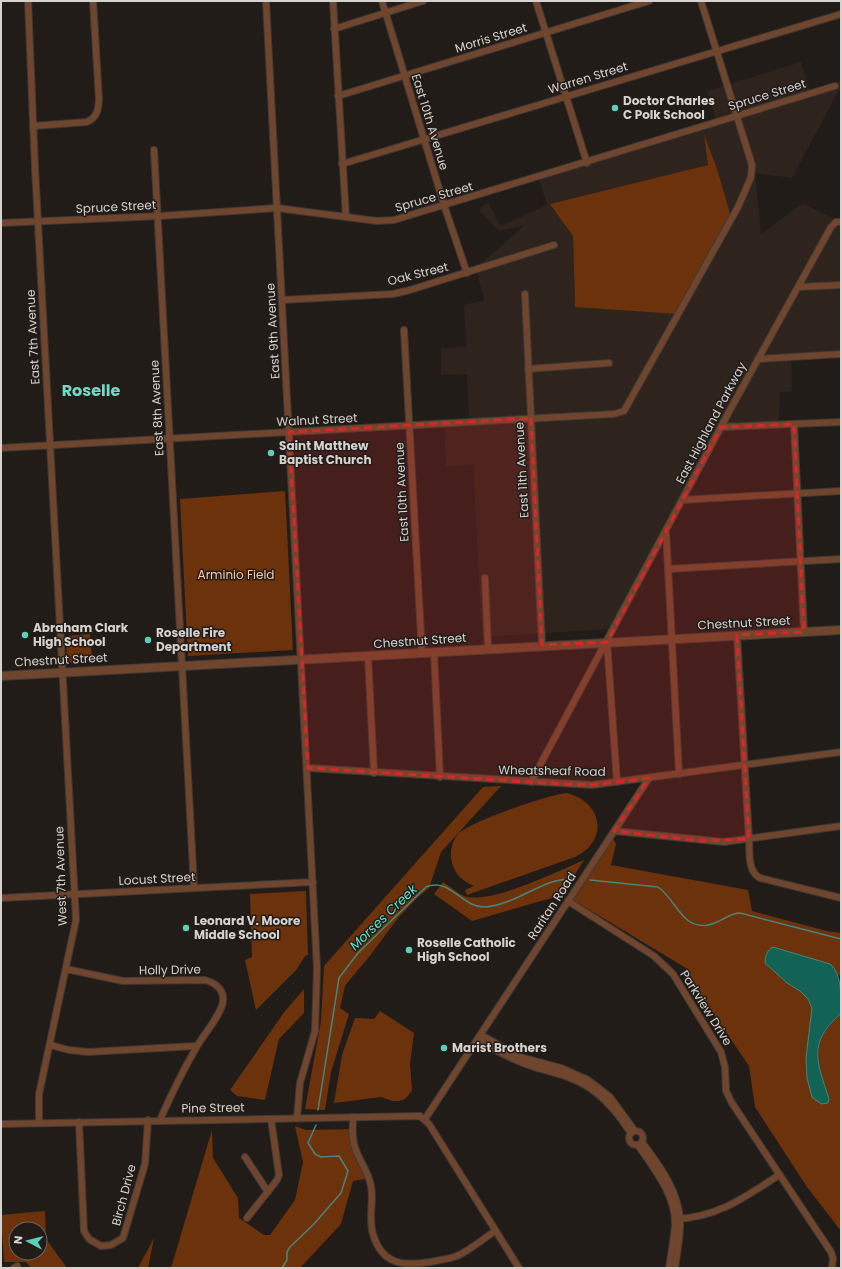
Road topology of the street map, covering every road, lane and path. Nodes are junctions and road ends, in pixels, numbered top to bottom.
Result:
1 (28, 1) edge
2 (93, 1) edge
3 (266, 1) edge
4 (333, 1) edge
5 (382, 1) edge
6 (423, 1) edge
7 (536, 1) edge
8 (649, 1) edge
9 (700, 1) edge
10 (386, 13) junction
11 (841, 14) edge
12 (334, 29) junction
13 (546, 32) junction
14 (716, 52) junction
15 (405, 76) junction
16 (835, 86) dead end
17 (338, 96) junction
18 (567, 96) junction
19 (736, 116) junction
20 (33, 126) junction
21 (424, 140) junction
22 (154, 150) dead end
23 (587, 163) junction
24 (342, 164) junction
25 (444, 205) junction
26 (277, 208) junction
27 (157, 216) junction
28 (346, 217) junction
29 (38, 221) junction
30 (841, 222) edge
31 (1, 223) edge
32 (554, 245) dead end
33 (467, 273) junction
34 (841, 285) edge
35 (798, 287) junction
36 (525, 294) dead end
37 (282, 300) junction
38 (404, 330) dead end
39 (841, 354) edge
40 (758, 359) junction
41 (609, 363) dead end
42 (528, 369) junction
43 (531, 418) junction
44 (841, 422) edge
45 (794, 424) junction
46 (409, 425) junction
47 (721, 427) junction
48 (289, 432) junction
49 (169, 439) junction
50 (49, 446) junction
51 (1, 448) edge
52 (841, 491) edge
53 (797, 494) junction
54 (682, 500) junction
55 (666, 529) junction
56 (841, 559) edge
57 (800, 561) junction
58 (668, 569) junction
59 (485, 578) dead end
60 (841, 630) edge
61 (804, 632) junction
62 (737, 635) junction
63 (672, 639) junction
64 (607, 642) junction
65 (542, 645) junction
66 (488, 648) junction
67 (434, 652) junction
68 (422, 653) junction
69 (368, 656) junction
70 (301, 660) junction
71 (182, 665) junction
72 (61, 672) junction
73 (1, 676) edge
74 (841, 752) edge
75 (744, 766) junction
76 (308, 768) junction
77 (374, 773) junction
78 (679, 774) junction
79 (440, 777) junction
80 (649, 778) junction
81 (531, 782) junction
82 (617, 782) junction
83 (841, 826) edge
84 (614, 831) junction
85 (748, 839) junction
86 (313, 882) junction
87 (194, 888) junction
88 (74, 894) junction
89 (1, 898) edge
90 (841, 898) edge
91 (568, 901) junction
92 (66, 970) junction
93 (479, 1037) junction
94 (50, 1045) junction
95 (196, 1046) junction
96 (353, 1117) junction
97 (297, 1118) junction
98 (271, 1119) junction
99 (425, 1119) junction
100 (148, 1120) junction
101 (160, 1120) junction
102 (79, 1122) junction
103 (39, 1123) junction
104 (1, 1124) edge
105 (633, 1132) junction
106 (640, 1144) junction
107 (245, 1157) dead end
108 (780, 1175) junction
109 (268, 1192) junction
110 (248, 1218) dead end
111 (677, 1219) junction
112 (495, 1231) junction
113 (520, 1268) edge
114 (670, 1268) edge
115 (675, 1268) edge
116 (832, 1268) edge

1 - 20 street, East 7th Avenue
2 - 20 street
3 - 26 street, East 9th Avenue
4 - 12 street
5 - 10 street, East 10th Avenue
6 - 10 street
7 - 13 street
8 - 13 street, Morris Street
9 - 14 street
10 - 12 street
10 - 15 street, East 10th Avenue
11 - 14 street, Warren Street
12 - 17 street
13 - 15 street, Morris Street
13 - 18 street
14 - 18 street, Warren Street
14 - 19 street
15 - 17 street, Morris Street
15 - 21 street, East 10th Avenue
16 - 19 street, Spruce Street
17 - 24 street
18 - 21 street, Warren Street
18 - 23 street
19 - 23 street, Spruce Street
19 - 43 street, Walnut Street
20 - 29 street, East 7th Avenue
21 - 24 street, Warren Street
21 - 25 street, East 10th Avenue
22 - 27 street, East 8th Avenue
23 - 25 street, Spruce Street
24 - 28 street
25 - 28 street, Spruce Street
25 - 33 street, East 10th Avenue
26 - 27 street, Spruce Street
26 - 28 street, Spruce Street
26 - 37 street, East 9th Avenue
27 - 29 street, Spruce Street
27 - 49 street, East 8th Avenue
29 - 31 street, Spruce Street
29 - 50 street, East 7th Avenue
30 - 35 street, East Highland Parkway
32 - 33 street, Oak Street
33 - 37 street, Oak Street
34 - 35 street
35 - 40 street, East Highland Parkway
36 - 42 street, East 11th Avenue
37 - 48 street, East 9th Avenue
38 - 46 street, East 10th Avenue
39 - 40 street
40 - 47 street, East Highland Parkway
41 - 42 street
42 - 43 street, East 11th Avenue
43 - 46 street, Walnut Street
43 - 65 street, East 11th Avenue
44 - 45 street
45 - 47 street
45 - 53 street
46 - 48 street, Walnut Street
46 - 68 street, East 10th Avenue
47 - 54 street, East Highland Parkway
48 - 49 street, Walnut Street
48 - 70 street, East 9th Avenue
49 - 50 street, Walnut Street
49 - 71 street, East 8th Avenue
50 - 51 street, Walnut Street
50 - 72 street, East 7th Avenue
52 - 53 street
53 - 54 street
53 - 57 street
54 - 55 street, East Highland Parkway
55 - 58 street
55 - 64 street, East Highland Parkway
56 - 57 street
57 - 58 street
57 - 61 street
58 - 63 street
59 - 66 street
60 - 61 street, Chestnut Street
61 - 62 street, Chestnut Street
62 - 63 street, Chestnut Street
62 - 75 street
63 - 64 street, Chestnut Street
63 - 78 street
64 - 65 street, Chestnut Street
64 - 81 street, East Highland Parkway
64 - 82 street
65 - 66 street, Chestnut Street
66 - 67 street, Chestnut Street
67 - 68 street, Chestnut Street
67 - 79 street
68 - 69 street, Chestnut Street
69 - 70 street, Chestnut Street
69 - 77 street
70 - 71 street, Chestnut Street
70 - 76 street, East 9th Avenue
71 - 72 street, Chestnut Street
71 - 87 street, East 8th Avenue
72 - 73 street, Chestnut Street
72 - 88 street, West 7th Avenue
74 - 75 street, Wheatsheaf Road
75 - 78 street, Wheatsheaf Road
75 - 85 street
76 - 77 street, Wheatsheaf Road
76 - 86 street, East 9th Avenue
77 - 79 street, Wheatsheaf Road
78 - 80 street, Wheatsheaf Road
79 - 81 street, Wheatsheaf Road
80 - 82 street, Wheatsheaf Road
80 - 84 street, Raritan Road
81 - 82 street, Wheatsheaf Road
83 - 85 street
84 - 85 street
84 - 91 street, Raritan Road
85 - 90 street
86 - 87 street, Locust Street
86 - 97 street, East 9th Avenue
87 - 88 street, Locust Street
88 - 89 street, Locust Street
88 - 92 street, West 7th Avenue
91 - 93 street, Raritan Road
91 - 108 street, Parkview Drive
92 - 94 street, West 7th Avenue
92 - 95 street, Holly Drive
93 - 99 street, Raritan Road
93 - 105 street
94 - 95 street
94 - 103 street, West 7th Avenue
95 - 101 street, Holly Drive
96 - 97 street, Pine Street
96 - 99 street, Pine Street
96 - 112 street
97 - 98 street, Pine Street
98 - 101 street, Pine Street
98 - 109 street
99 - 112 street
100 - 101 street, Pine Street
100 - 102 street, Pine Street
100 - 102 street, Birch Drive
102 - 103 street, Pine Street
103 - 104 street, Pine Street
105 - 106 street
105 - 106 street
106 - 111 street
107 - 109 street
108 - 111 street
108 - 116 street, Parkview Drive
109 - 110 street
111 - 114 street
111 - 115 street
112 - 113 street

